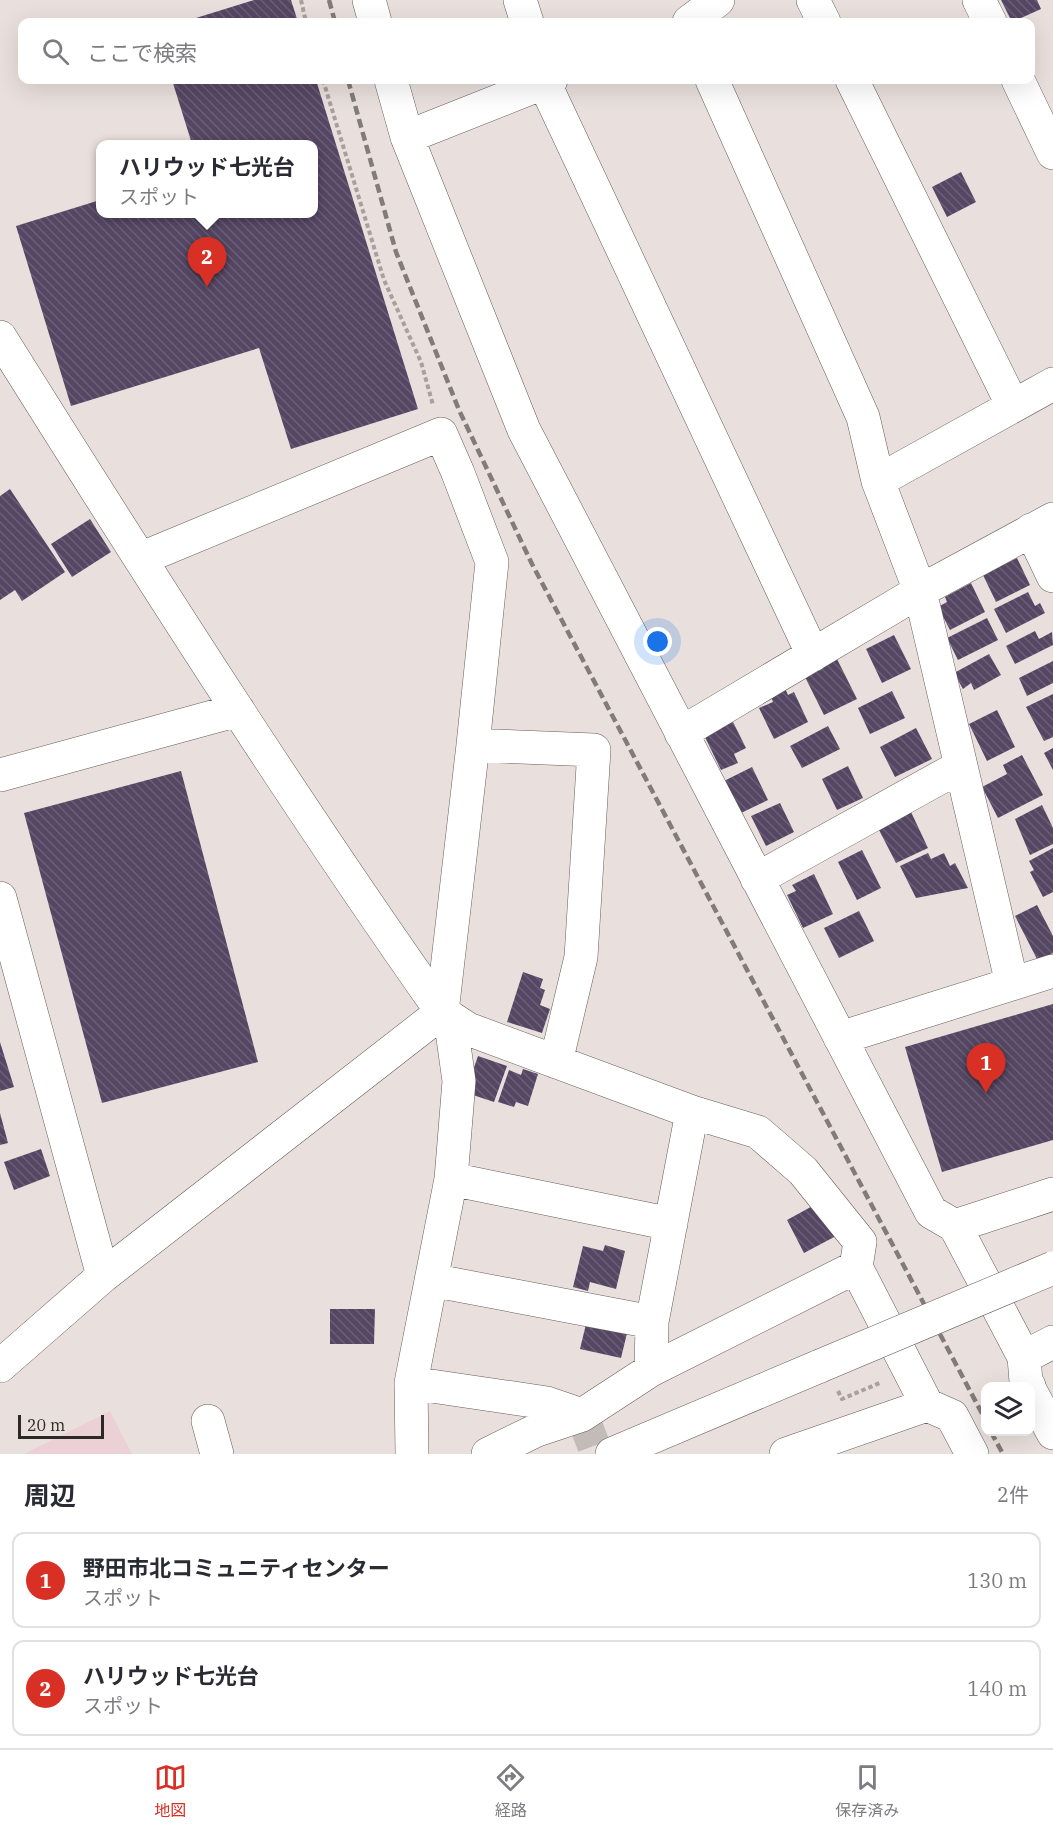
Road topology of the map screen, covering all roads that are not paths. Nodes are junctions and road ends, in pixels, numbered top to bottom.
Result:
1 (369, 0) edge
2 (520, 0) edge
3 (680, 0) edge
4 (718, 0) edge
5 (813, 0) edge
6 (979, 0) edge
7 (374, 18) edge
8 (526, 18) edge
9 (687, 18) edge
10 (693, 18) edge
11 (822, 18) edge
12 (988, 18) edge
13 (392, 84) edge
14 (536, 84) edge
15 (548, 84) edge
16 (714, 84) edge
17 (854, 84) edge
18 (1020, 84) edge
19 (407, 136) junction
20 (1053, 153) edge
21 (0, 337) edge
22 (1053, 384) edge
23 (1013, 406) junction
24 (878, 481) junction
25 (1042, 524) edge
26 (140, 559) junction
27 (1053, 576) edge
28 (920, 591) junction
29 (813, 655) junction
30 (238, 710) junction
31 (681, 733) junction
32 (473, 745) junction
33 (961, 766) junction
34 (0, 775) edge
35 (757, 879) junction
36 (0, 898) edge
37 (1053, 971) edge
38 (1012, 984) junction
39 (446, 1015) junction
40 (840, 1038) junction
41 (556, 1062) junction
42 (692, 1112) junction
43 (451, 1179) junction
44 (1053, 1194) edge
45 (671, 1224) junction
46 (955, 1226) junction
47 (856, 1267) junction
48 (1053, 1268) edge
49 (103, 1276) junction
50 (431, 1280) junction
51 (652, 1322) junction
52 (1053, 1342) edge
53 (0, 1366) edge
54 (651, 1370) junction
55 (1028, 1378) edge
56 (411, 1383) junction
57 (927, 1406) junction
58 (582, 1415) junction
59 (208, 1421) dead end
60 (1053, 1433) edge
61 (824, 1449) edge
62 (217, 1454) edge
63 (412, 1454) edge
64 (488, 1454) edge
65 (612, 1454) edge
66 (786, 1454) edge
67 (972, 1454) edge

1 - 7 street
2 - 8 street
3 - 9 street
4 - 10 street
5 - 11 street
6 - 12 street
13 - 19 street
14 - 19 street
15 - 29 street
16 - 24 street
17 - 23 street
18 - 20 street
19 - 31 street
21 - 26 street
22 - 23 street
23 - 24 street
24 - 28 street
25 - 27 street
25 - 28 street
26 - 30 street
26 - 32 street
28 - 29 street
28 - 33 street
29 - 31 street
30 - 34 street
30 - 39 street
31 - 35 street
32 - 39 street
32 - 41 street
33 - 35 street
33 - 38 street
35 - 40 street
36 - 49 street
37 - 38 street
38 - 40 street
39 - 41 street
39 - 43 street
39 - 49 street
40 - 46 street
41 - 42 street
42 - 45 street
42 - 47 street
43 - 45 street
43 - 50 street
44 - 46 street
45 - 51 street
46 - 55 street
47 - 54 street
47 - 57 street
48 - 65 street, bridge
49 - 53 street
50 - 51 street
50 - 56 street
51 - 54 street
52 - 55 street
54 - 58 street
55 - 60 street
56 - 58 street
56 - 63 street
57 - 61 street
57 - 67 street
58 - 64 street
59 - 62 street
61 - 66 street

